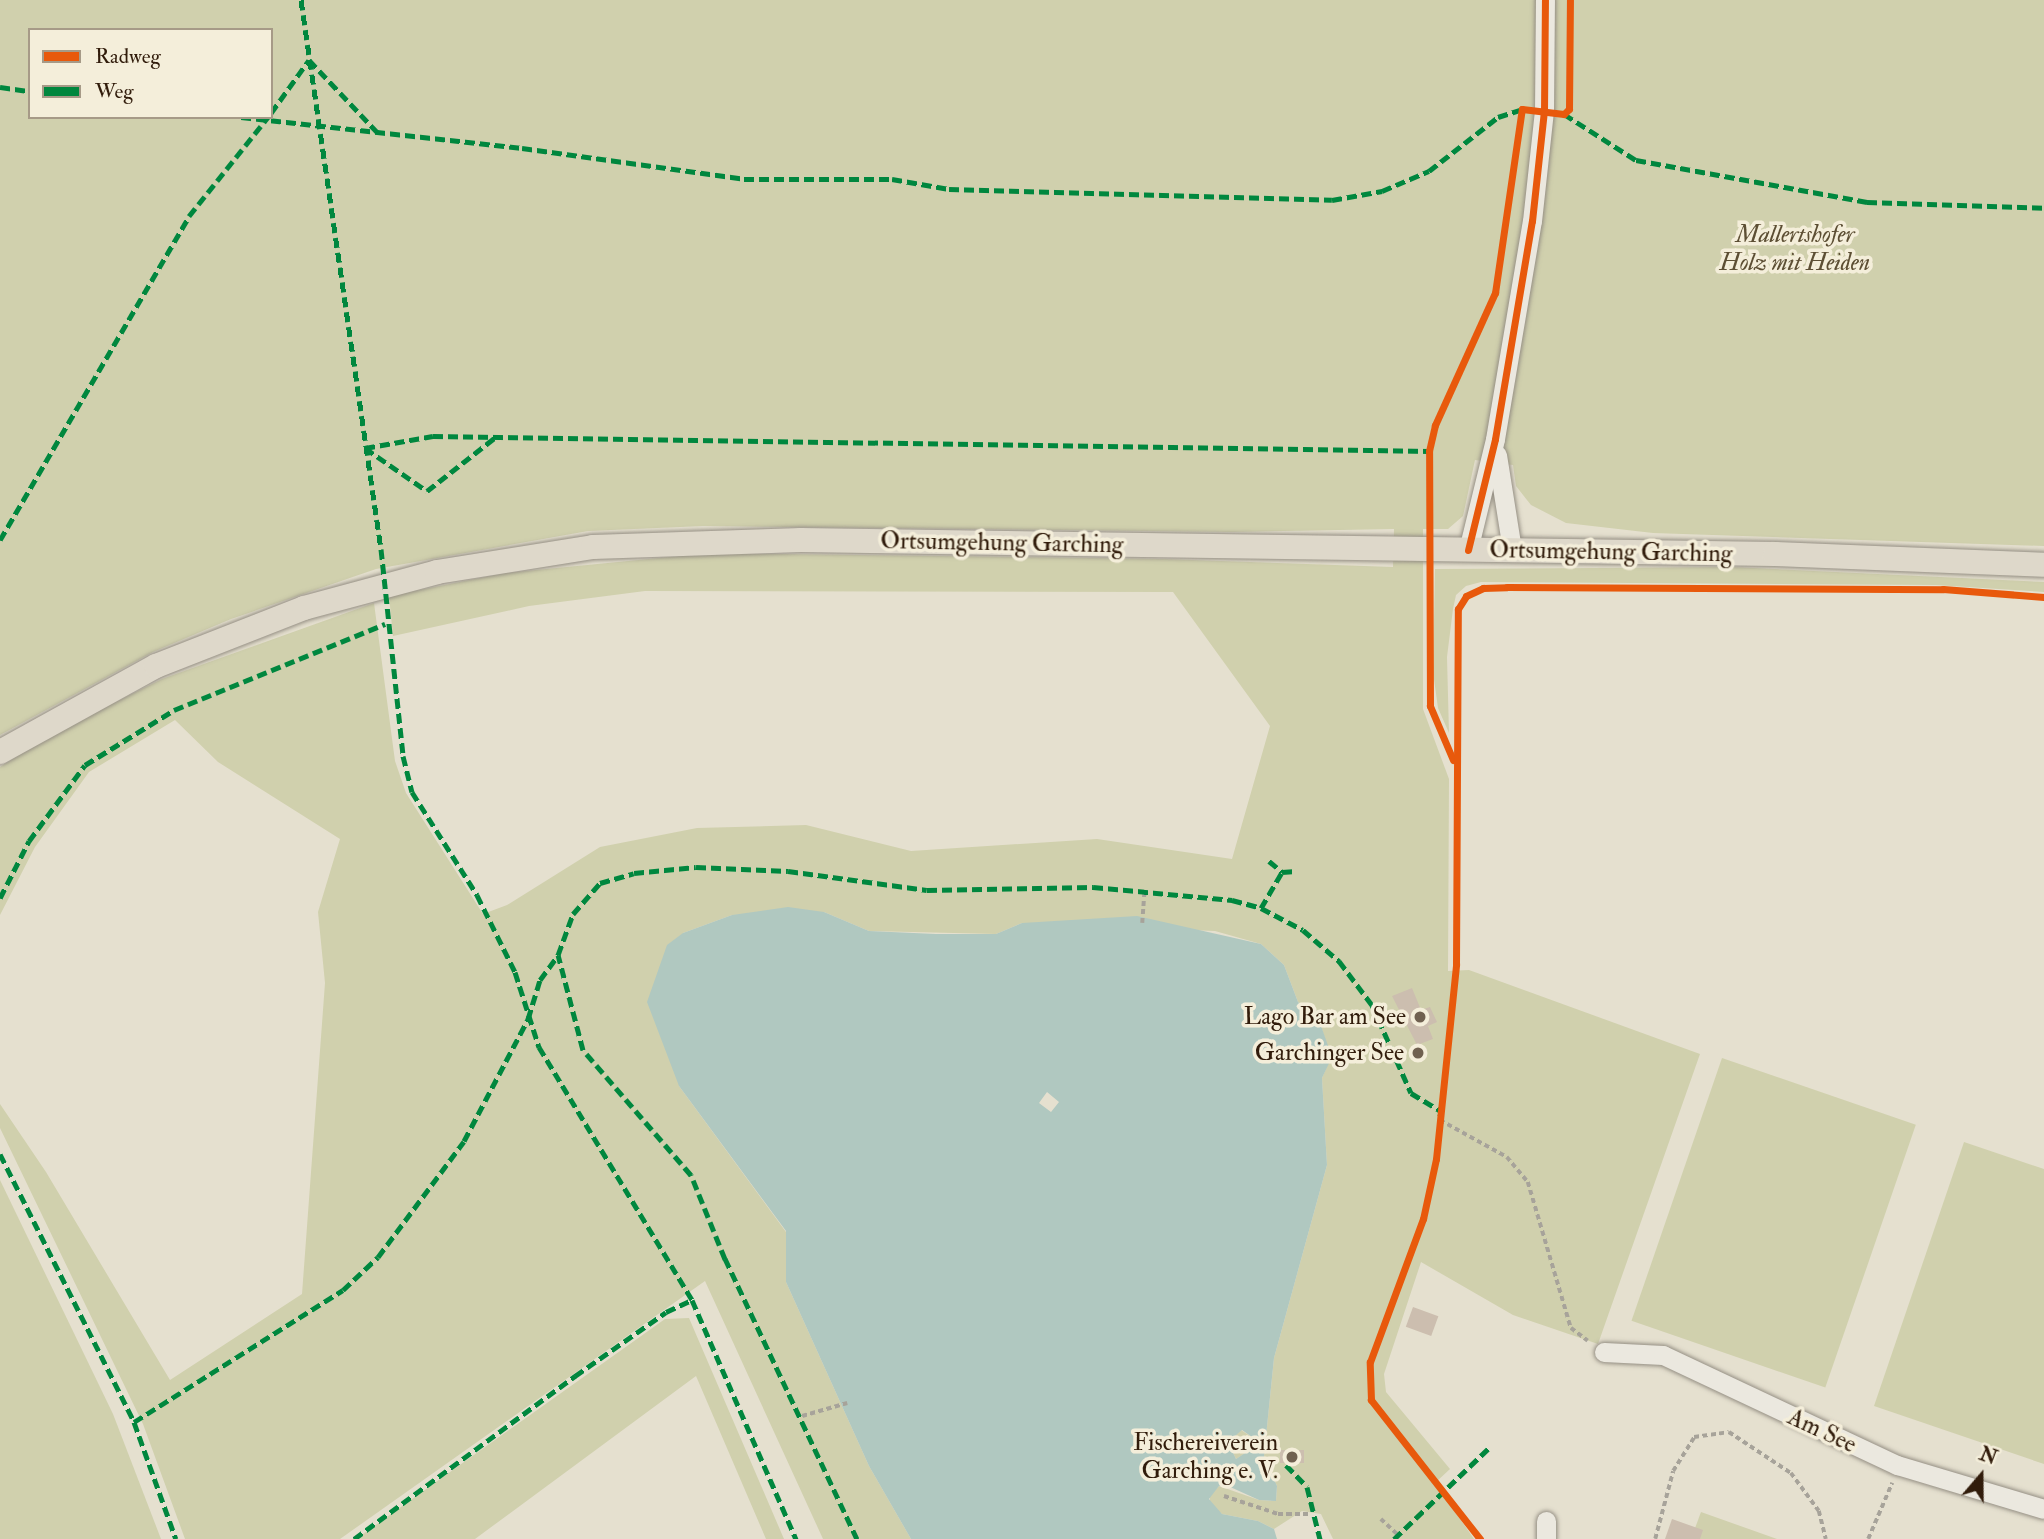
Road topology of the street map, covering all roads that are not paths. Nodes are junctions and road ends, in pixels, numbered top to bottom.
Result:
1 (1545, 0) edge
2 (1495, 439) junction
3 (1468, 550) junction
4 (1512, 550) junction
5 (2044, 565) edge
6 (0, 752) edge
7 (1604, 1352) road end
8 (2044, 1509) edge

1 - 2 street
2 - 3 street
2 - 4 street
3 - 4 main road, Ortsumgehung Garching
3 - 6 main road, Ortsumgehung Garching
4 - 5 main road, Ortsumgehung Garching
7 - 8 street, Am See

